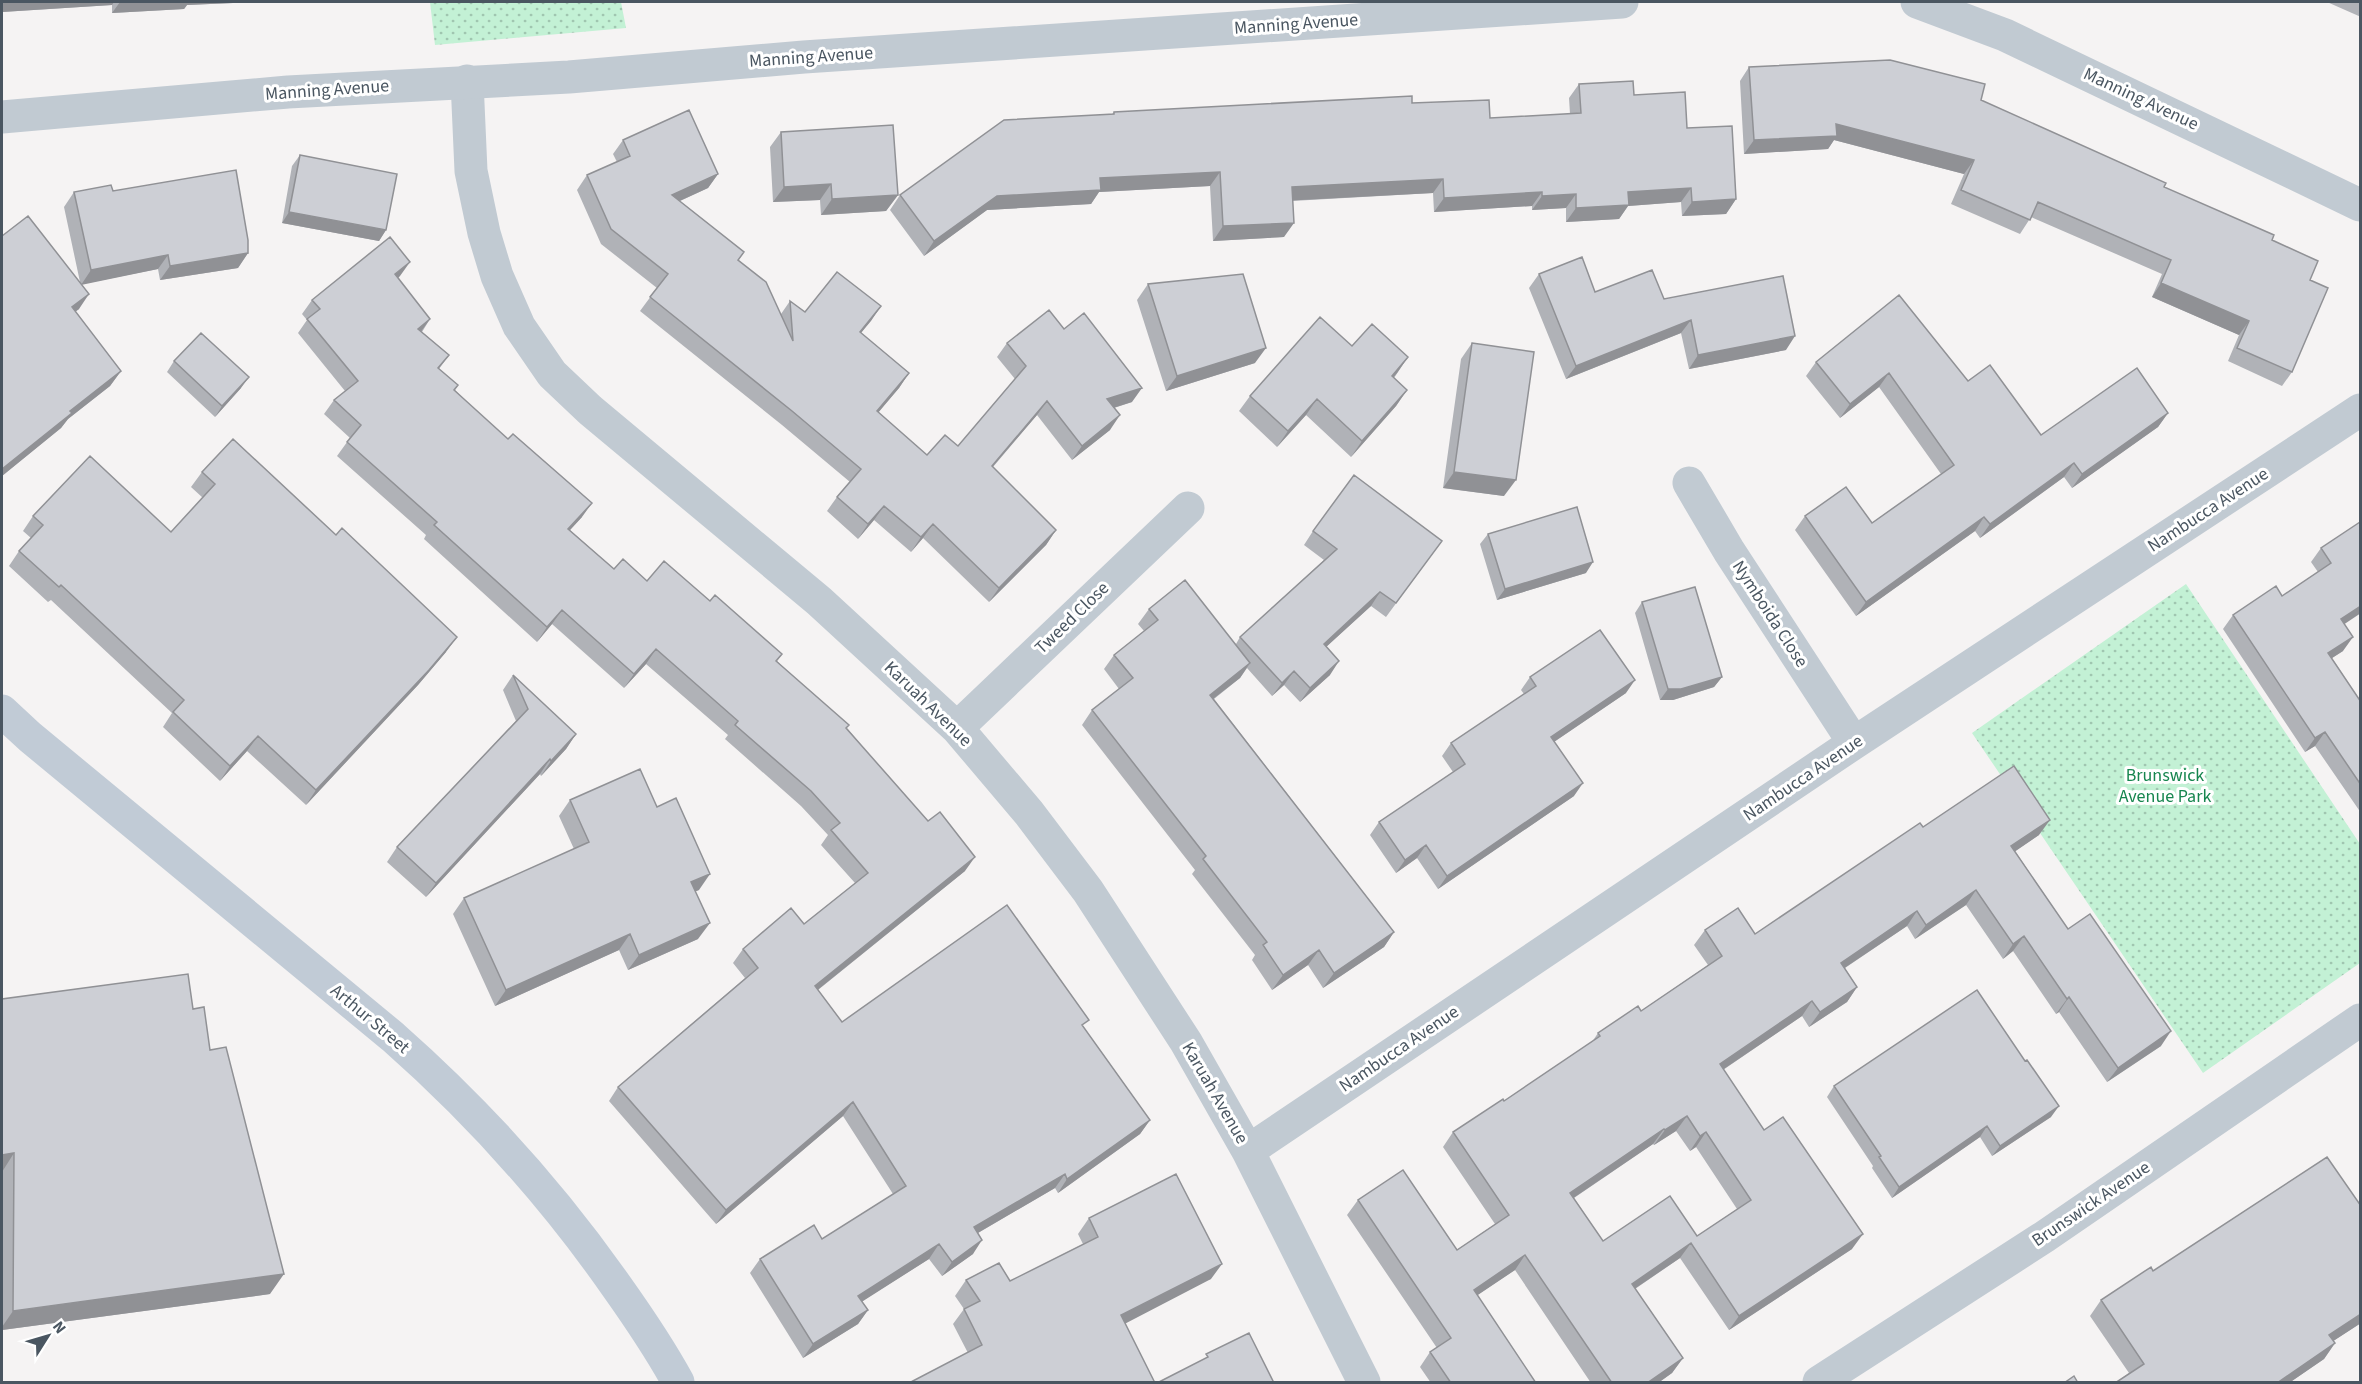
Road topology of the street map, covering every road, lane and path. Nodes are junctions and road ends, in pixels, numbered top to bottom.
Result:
1 (1614, 2) edge
2 (1622, 2) edge
3 (1917, 2) edge
4 (467, 81) junction
5 (2, 117) edge
6 (2361, 205) edge
7 (2361, 410) edge
8 (1689, 483) dead end
9 (1188, 508) dead end
10 (2, 711) edge
11 (957, 728) junction
12 (1854, 743) junction
13 (2361, 1020) edge
14 (1248, 1151) junction
15 (678, 1383) edge
16 (1364, 1383) edge
17 (1819, 1383) edge

1 - 2 street, Manning Avenue
1 - 4 street, Manning Avenue
3 - 6 street, Manning Avenue
4 - 5 street, Manning Avenue
4 - 11 street, Karuah Avenue
7 - 12 street, Nambucca Avenue
8 - 12 street, Nymboida Close
9 - 11 street, Tweed Close
10 - 15 main road, Arthur Street
11 - 14 street, Karuah Avenue
12 - 14 street, Nambucca Avenue
13 - 17 street, Brunswick Avenue
14 - 16 street, Karuah Avenue

